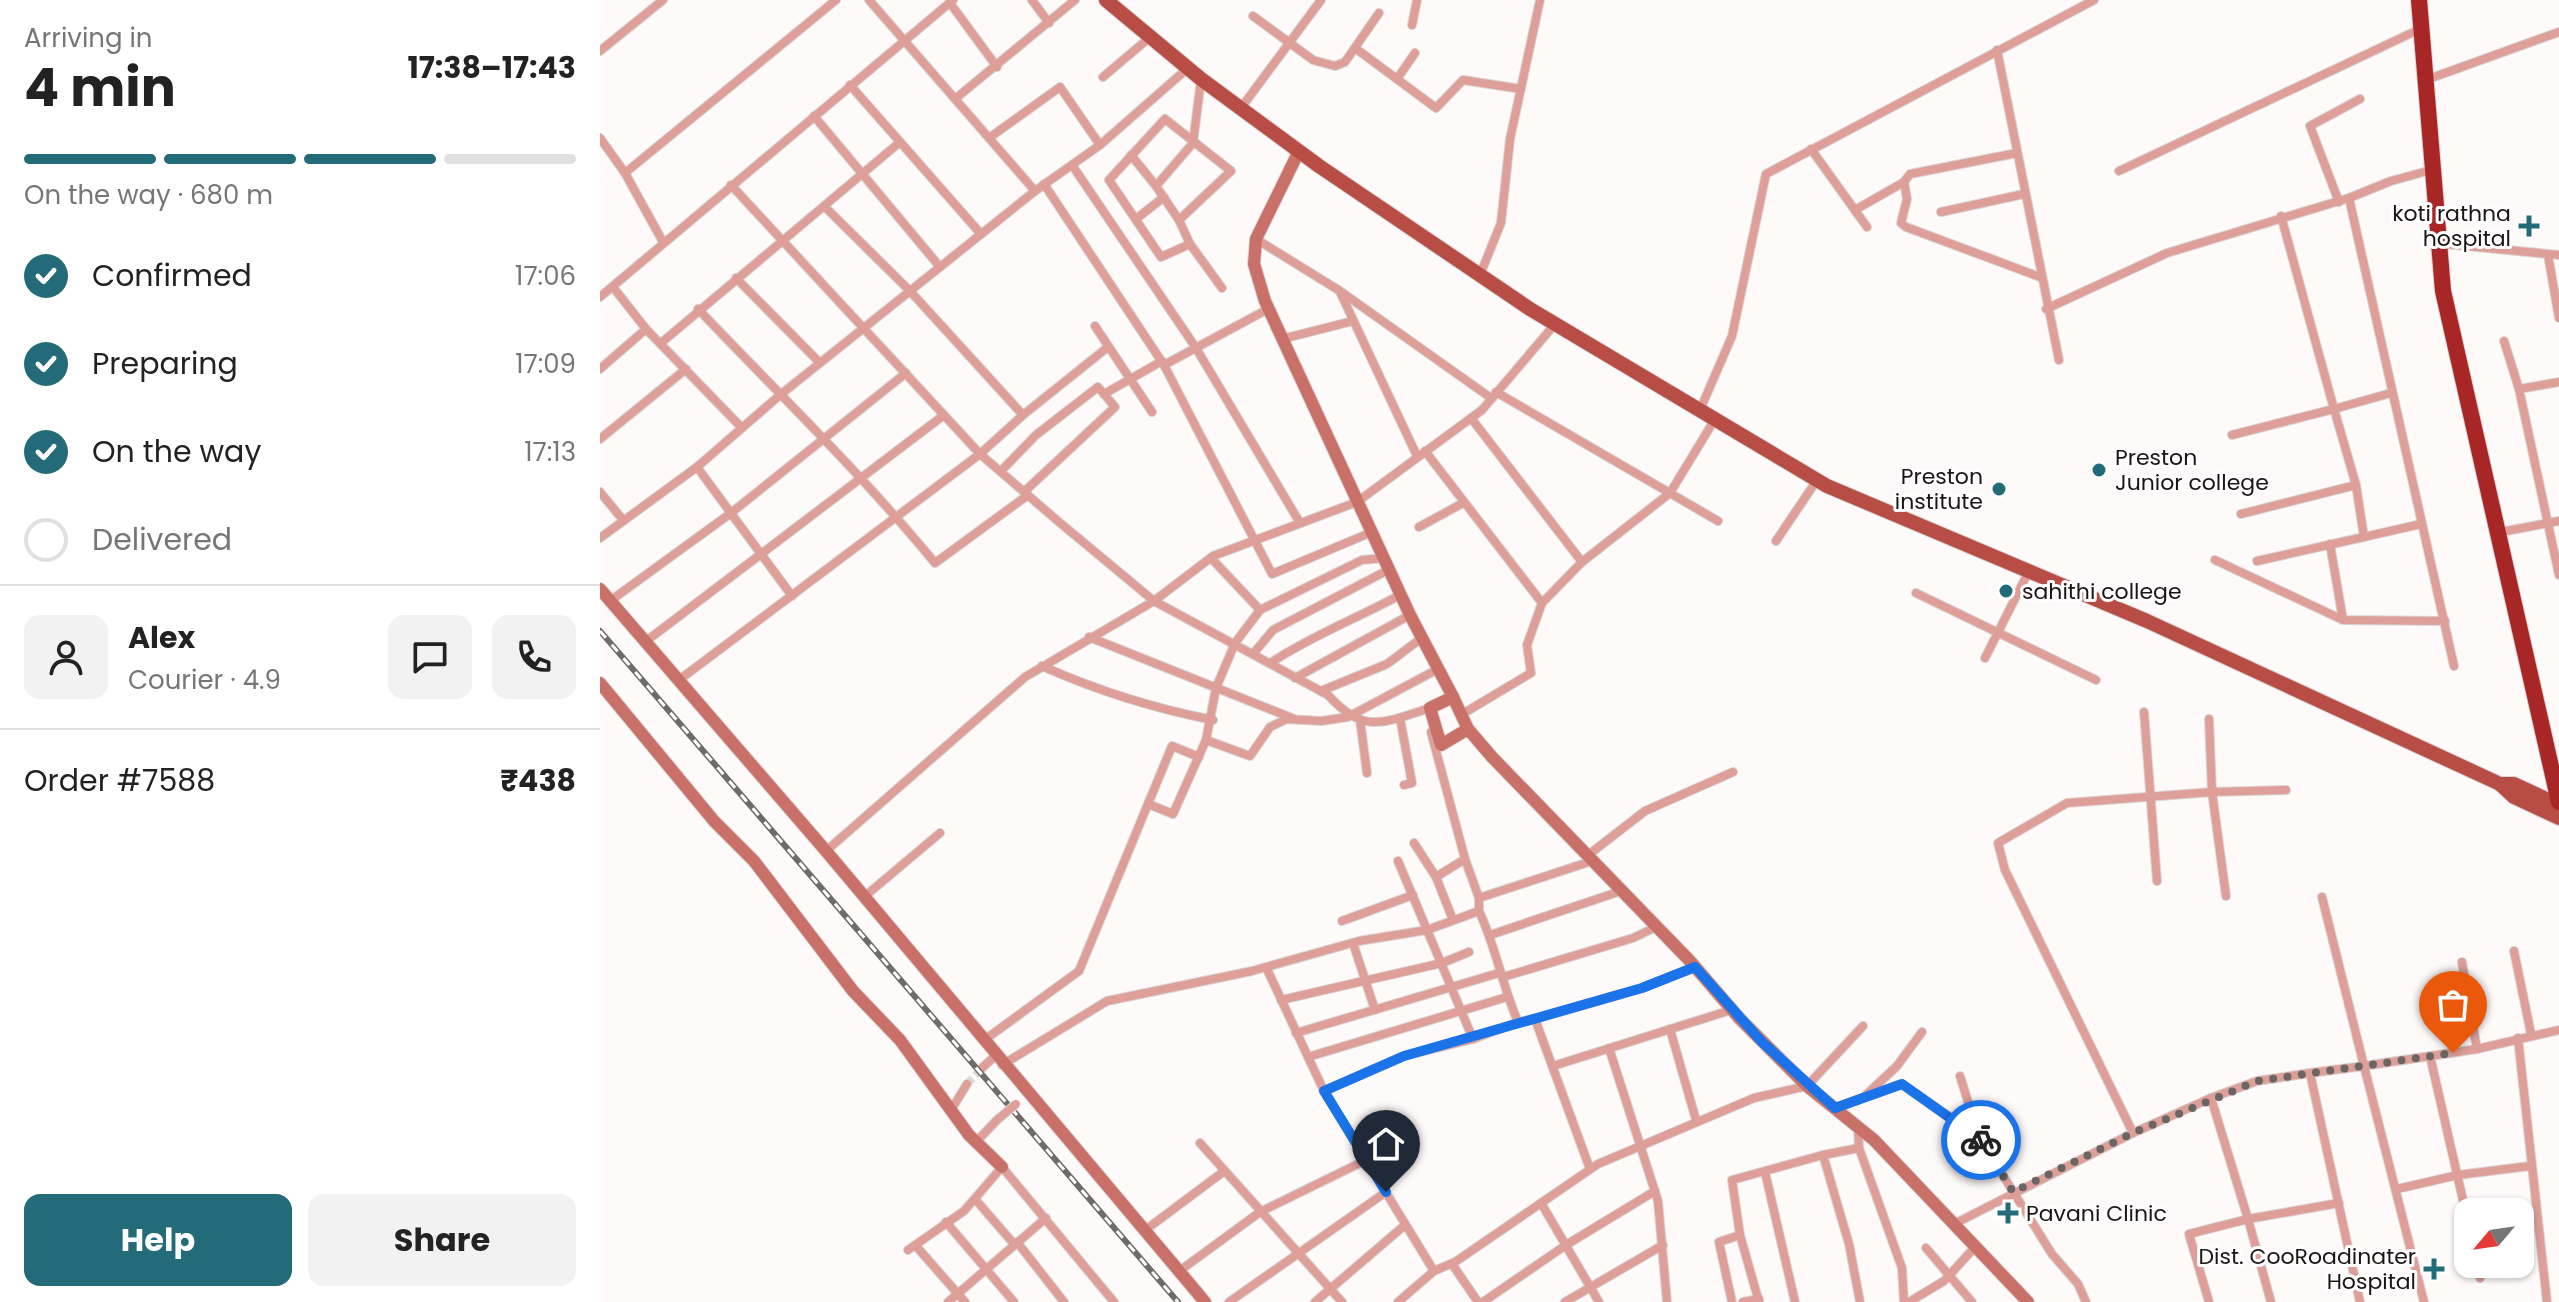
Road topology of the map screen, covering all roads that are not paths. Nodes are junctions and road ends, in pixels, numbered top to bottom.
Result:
1 (836, 0) edge
2 (869, 0) edge
3 (1032, 0) edge
4 (1075, 0) edge
5 (1106, 0) edge
6 (1321, 0) edge
7 (1417, 0) edge
8 (1540, 0) edge
9 (2094, 0) edge
10 (2419, 0) edge
11 (2429, 0) edge
12 (659, 1) edge
13 (951, 1) edge
14 (1379, 13) dead end
15 (1253, 16) dead end
16 (1049, 23) junction
17 (1412, 25) dead end
18 (2421, 29) junction
19 (2559, 32) edge
20 (1149, 38) junction
21 (903, 42) junction
22 (1289, 42) junction
23 (1355, 48) junction
24 (1997, 50) junction
25 (600, 51) edge
26 (1415, 53) dead end
27 (997, 67) junction
28 (1188, 68) junction
29 (1103, 77) dead end
30 (2434, 77) junction
31 (1201, 79) junction
32 (1397, 79) junction
33 (850, 85) junction
34 (1521, 89) junction
35 (955, 99) junction
36 (2360, 99) dead end
37 (1241, 108) junction
38 (814, 116) junction
39 (600, 138) edge
40 (989, 138) junction
41 (900, 142) junction
42 (1193, 143) junction
43 (1100, 145) junction
44 (1811, 149) junction
45 (1299, 151) junction
46 (2017, 153) junction
47 (1131, 155) junction
48 (1072, 165) junction
49 (2431, 170) junction
50 (2119, 171) dead end
51 (625, 173) junction
52 (861, 174) junction
53 (1904, 182) junction
54 (1044, 184) junction
55 (731, 185) junction
56 (1156, 186) junction
57 (1035, 191) junction
58 (2024, 194) junction
59 (1164, 197) junction
60 (2349, 198) junction
61 (2339, 202) junction
62 (824, 206) junction
63 (1855, 210) junction
64 (1941, 212) dead end
65 (2281, 216) junction
66 (1136, 219) junction
67 (1179, 220) junction
68 (1867, 227) dead end
69 (981, 234) junction
70 (781, 239) junction
71 (1256, 239) junction
72 (663, 242) junction
73 (1190, 244) junction
74 (2445, 244) junction
75 (2548, 255) junction
76 (2559, 255) edge
77 (940, 267) junction
78 (1480, 275) junction
79 (2040, 277) junction
80 (736, 278) junction
81 (613, 287) junction
82 (1222, 288) dead end
83 (910, 291) junction
84 (1340, 291) junction
85 (600, 297) edge
86 (698, 309) junction
87 (1268, 309) junction
88 (2046, 309) junction
89 (2559, 318) edge
90 (1353, 321) junction
91 (1555, 324) junction
92 (1095, 326) dead end
93 (646, 329) junction
94 (864, 329) junction
95 (1282, 339) junction
96 (2504, 341) dead end
97 (661, 343) junction
98 (1108, 347) junction
99 (1196, 348) junction
100 (2059, 360) dead end
101 (820, 363) junction
102 (1163, 363) junction
103 (600, 369) edge
104 (686, 369) junction
105 (906, 373) junction
106 (1130, 379) junction
107 (2559, 382) edge
108 (2519, 389) junction
109 (2391, 393) junction
110 (1104, 394) junction
111 (780, 395) junction
112 (1494, 395) junction
113 (2334, 409) junction
114 (1700, 410) junction
115 (1152, 412) dead end
116 (944, 415) junction
117 (1023, 415) junction
118 (1471, 418) junction
119 (1715, 419) junction
120 (741, 427) junction
121 (2232, 435) dead end
122 (826, 438) junction
123 (600, 439) edge
124 (1421, 453) junction
125 (980, 454) junction
126 (697, 467) junction
127 (1001, 471) junction
128 (862, 478) junction
129 (1817, 480) junction
130 (2356, 485) junction
131 (600, 492) edge
132 (1670, 493) junction
133 (1026, 494) junction
134 (1357, 502) junction
135 (1463, 503) junction
136 (731, 513) junction
137 (2241, 514) dead end
138 (897, 517) junction
139 (623, 520) junction
140 (1718, 521) dead end
141 (2559, 521) edge
142 (1300, 523) junction
143 (2421, 524) junction
144 (2548, 524) junction
145 (1419, 527) dead end
146 (2506, 531) junction
147 (1372, 532) junction
148 (2364, 537) junction
149 (600, 538) edge
150 (1252, 540) junction
151 (1776, 541) dead end
152 (2330, 544) junction
153 (761, 554) junction
154 (1211, 558) junction
155 (2215, 560) dead end
156 (2257, 561) dead end
157 (1582, 562) junction
158 (1387, 563) junction
159 (2028, 573) junction
160 (2559, 575) edge
161 (600, 589) edge
162 (1916, 593) dead end
163 (1402, 594) junction
164 (792, 596) junction
165 (610, 601) junction
166 (1154, 601) junction
167 (1542, 603) junction
168 (1260, 610) junction
169 (1410, 615) junction
170 (2343, 620) junction
171 (2445, 621) junction
172 (1999, 633) junction
173 (1089, 637) junction
174 (1423, 637) junction
175 (645, 642) junction
176 (1235, 643) junction
177 (1253, 654) junction
178 (1985, 658) dead end
179 (1272, 662) junction
180 (1042, 666) junction
181 (2454, 666) dead end
182 (1438, 669) junction
183 (1295, 678) junction
184 (679, 680) junction
185 (2096, 680) dead end
186 (600, 683) edge
187 (1216, 688) junction
188 (1321, 691) junction
189 (1453, 697) junction
190 (1427, 709) junction
191 (2144, 712) dead end
192 (1464, 713) junction
193 (1348, 717) junction
194 (1400, 718) junction
195 (2209, 719) dead end
196 (1213, 720) junction
197 (1297, 720) junction
198 (1360, 720) junction
199 (1468, 729) junction
200 (1206, 740) junction
201 (1199, 757) junction
202 (2559, 760) edge
203 (1733, 772) dead end
204 (1367, 773) dead end
205 (2500, 784) junction
206 (1404, 785) dead end
207 (2286, 790) dead end
208 (2212, 792) junction
209 (2151, 798) junction
210 (2559, 803) edge
211 (1148, 804) junction
212 (2559, 818) edge
213 (940, 833) dead end
214 (1414, 843) dead end
215 (826, 851) junction
216 (1589, 858) junction
217 (1465, 859) junction
218 (1398, 861) dead end
219 (1436, 877) junction
220 (2157, 881) dead end
221 (1621, 891) junction
222 (1413, 895) junction
223 (2226, 896) dead end
224 (864, 897) junction
225 (2322, 897) dead end
226 (1479, 898) junction
227 (1479, 911) junction
228 (1453, 920) junction
229 (1342, 921) dead end
230 (1656, 927) junction
231 (1427, 930) junction
232 (1490, 935) junction
233 (1353, 943) junction
234 (2514, 951) dead end
235 (1469, 952) dead end
236 (2462, 962) dead end
237 (1442, 963) junction
238 (1266, 967) junction
239 (1695, 967) junction
240 (1501, 975) junction
241 (1366, 981) junction
242 (1451, 989) junction
243 (1507, 997) junction
244 (1281, 1000) junction
245 (1375, 1010) junction
246 (1731, 1010) junction
247 (1463, 1013) junction
248 (1535, 1019) junction
249 (1518, 1022) junction
250 (1863, 1026) dead end
251 (1670, 1029) junction
252 (1922, 1032) dead end
253 (1296, 1033) junction
254 (2558, 1033) edge
255 (2531, 1034) junction
256 (2518, 1038) junction
257 (1473, 1039) junction
258 (983, 1041) junction
259 (1609, 1048) junction
260 (2477, 1049) junction
261 (2430, 1056) junction
262 (1308, 1057) junction
263 (999, 1060) junction
264 (1553, 1066) junction
265 (2364, 1066) junction
266 (982, 1068) tunnel mouth
267 (2310, 1073) junction
268 (1960, 1076) dead end
269 (967, 1084) tunnel mouth
270 (1807, 1086) junction
271 (1324, 1091) junction
272 (1027, 1094) junction
273 (2211, 1098) junction
274 (1856, 1103) junction
275 (1835, 1108) junction
276 (951, 1110) junction
277 (1696, 1120) junction
278 (1858, 1127) junction
279 (2133, 1133) junction
280 (1979, 1137) junction
281 (976, 1142) junction
282 (1200, 1143) dead end
283 (1641, 1144) junction
284 (1859, 1148) junction
285 (1823, 1155) junction
286 (1366, 1160) junction
287 (2530, 1166) junction
288 (1002, 1167) junction
289 (1590, 1169) junction
290 (1223, 1172) junction
291 (1765, 1172) junction
292 (2458, 1175) junction
293 (2397, 1189) junction
294 (1655, 1191) junction
295 (1386, 1192) junction
296 (2013, 1192) junction
297 (2463, 1198) edge
298 (975, 1199) junction
299 (1541, 1203) junction
300 (2339, 1203) junction
301 (1260, 1212) junction
302 (1046, 1218) junction
303 (2248, 1219) junction
304 (946, 1222) junction
305 (1954, 1224) junction
306 (1405, 1225) junction
307 (1144, 1231) junction
308 (1740, 1235) junction
309 (1017, 1242) junction
310 (1566, 1245) junction
311 (1663, 1245) junction
312 (1975, 1247) junction
313 (1926, 1248) dead end
314 (1298, 1254) junction
315 (1452, 1264) junction
316 (985, 1268) junction
317 (1434, 1271) junction
318 (1178, 1272) junction
319 (1948, 1277) junction
320 (1590, 1286) junction
321 (1330, 1290) junction
322 (958, 1294) junction
323 (1924, 1298) edge
324 (1759, 1301) edge
325 (948, 1302) edge
326 (965, 1302) edge
327 (1014, 1302) edge
328 (1064, 1302) edge
329 (1114, 1302) edge
330 (1205, 1302) edge
331 (1229, 1302) edge
332 (1315, 1302) edge
333 (1342, 1302) edge
334 (1398, 1302) edge
335 (1480, 1302) edge
336 (1565, 1302) edge
337 (1599, 1302) edge
338 (1667, 1302) edge
339 (1732, 1302) edge
340 (1743, 1302) edge
341 (1795, 1302) edge
342 (1860, 1302) edge
343 (1907, 1302) edge
344 (1972, 1302) edge
345 (2028, 1302) edge
346 (2086, 1302) edge
347 (2209, 1302) edge
348 (2271, 1302) edge
349 (2360, 1302) edge
350 (2424, 1302) edge
351 (2547, 1302) edge

1 - 51 street
2 - 21 street
3 - 16 street
4 - 16 street
5 - 20 main road
6 - 22 street
7 - 17 street
8 - 34 street
9 - 24 street
10 - 18 highway
11 - 30 highway
12 - 25 street
13 - 21 street
13 - 27 street
14 - 23 street
15 - 22 street
16 - 27 street
18 - 49 highway
18 - 50 street
19 - 30 street
20 - 28 main road
20 - 29 street
21 - 33 street
21 - 35 street
22 - 23 street
22 - 37 street
23 - 32 street
24 - 44 street
24 - 46 street
26 - 32 street
27 - 35 street
28 - 31 main road
28 - 43 street
30 - 74 highway
31 - 37 main road
31 - 42 street
32 - 34 street
33 - 38 street
33 - 41 street
34 - 78 street
35 - 40 street
36 - 61 street
37 - 45 main road
38 - 52 street
38 - 55 street
39 - 51 street
40 - 43 street
40 - 57 street
41 - 52 street
41 - 69 street
42 - 47 street
42 - 56 street
42 - 67 street
43 - 48 street
44 - 63 street
44 - 114 street
45 - 71 street
45 - 78 main road
46 - 53 street
46 - 58 street
47 - 56 street
47 - 66 street
48 - 54 street
48 - 99 street
49 - 60 street
49 - 210 highway
51 - 72 street
52 - 62 street
52 - 77 street
53 - 63 street
53 - 79 street
54 - 57 street
54 - 102 street
55 - 70 street
55 - 72 street
56 - 59 street
57 - 69 street
58 - 64 street
58 - 79 street
59 - 66 street
59 - 67 street
60 - 61 street
60 - 109 street
61 - 65 street
62 - 70 street
62 - 83 street
63 - 68 street
65 - 88 street
65 - 113 street
66 - 73 street
67 - 73 street
69 - 77 street
70 - 80 street
70 - 94 street
71 - 84 street
71 - 87 street
72 - 81 street
73 - 82 street
74 - 75 street
74 - 146 highway
75 - 76 street
75 - 89 street
77 - 83 street
78 - 91 main road
79 - 88 street
80 - 86 street
80 - 101 street
81 - 85 street
81 - 93 street
83 - 94 street
83 - 117 street
84 - 90 street
84 - 112 street
86 - 97 street
86 - 111 street
87 - 95 street
87 - 99 street
88 - 100 street
90 - 95 street
90 - 124 street
91 - 112 street
91 - 114 main road
92 - 98 street
93 - 97 street
93 - 103 street
94 - 101 street
94 - 105 street
95 - 134 street
96 - 108 street
97 - 104 street
98 - 106 street
98 - 117 street
99 - 102 street
99 - 142 street
101 - 111 street
102 - 106 street
102 - 150 street
104 - 120 street
104 - 123 street
105 - 116 street
105 - 122 street
106 - 110 street
106 - 115 street
107 - 108 street
108 - 144 street
109 - 113 street
109 - 143 street
110 - 127 street
110 - 133 street
111 - 120 street
111 - 122 street
112 - 118 street
112 - 132 street
113 - 121 street
113 - 130 street
114 - 119 main road
116 - 125 street
116 - 128 street
117 - 125 street
118 - 124 street
118 - 157 street
119 - 129 main road
119 - 132 street
120 - 126 street
122 - 128 street
122 - 136 street
124 - 134 street
124 - 135 street
125 - 127 street
125 - 138 street
126 - 136 street
126 - 139 street
127 - 133 street
128 - 138 street
128 - 153 street
129 - 151 street
129 - 159 main road
130 - 137 street
130 - 148 street
131 - 139 street
132 - 140 street
132 - 157 street
133 - 138 street
133 - 166 street
134 - 142 street
134 - 147 street
135 - 145 street
135 - 167 street
136 - 153 street
136 - 165 street
138 - 164 street
139 - 149 street
141 - 144 street
142 - 150 street
143 - 148 street
143 - 171 street
144 - 146 street
144 - 160 street
146 - 202 highway
147 - 150 street
147 - 158 street
148 - 152 street
150 - 154 street
152 - 156 street
152 - 170 street
153 - 164 street
153 - 175 street
154 - 166 street
154 - 168 street
155 - 170 street
157 - 167 street
158 - 163 street
158 - 168 street
158 - 177 street
159 - 172 street
159 - 205 main road
161 - 165 street
162 - 172 street
163 - 169 street
163 - 179 street
164 - 184 street
165 - 175 street
166 - 173 street
166 - 176 street
167 - 192 street
168 - 176 street
169 - 174 street
169 - 183 street
170 - 171 street
171 - 181 street
172 - 178 street
172 - 185 street
173 - 180 street
173 - 187 street
174 - 182 street
174 - 188 street
175 - 184 street
176 - 177 street
176 - 187 street
177 - 179 street
179 - 183 street
180 - 196 street
180 - 215 street
182 - 189 street
182 - 193 street
183 - 188 street
184 - 215 street
186 - 276 street
187 - 196 street
187 - 197 street
188 - 193 street
189 - 190 street
189 - 192 street
190 - 194 street
190 - 199 street
190 - 217 street
191 - 209 street
192 - 199 street
193 - 197 street
193 - 198 street
194 - 198 street
194 - 206 street
195 - 208 street
196 - 200 street
197 - 200 street
198 - 204 street
199 - 216 street
200 - 201 street
201 - 211 street
201 - 211 street
203 - 216 street
205 - 210 main road
205 - 212 main road
207 - 208 street
208 - 209 street
208 - 223 street
209 - 220 street
209 - 279 street
211 - 258 street
213 - 224 street
214 - 219 street
215 - 224 street
216 - 221 street
216 - 226 street
217 - 219 street
217 - 226 street
218 - 222 street
219 - 228 street
221 - 230 street
221 - 232 street
222 - 229 street
222 - 231 street
224 - 258 street
225 - 265 street
226 - 227 street
227 - 228 street
227 - 232 street
228 - 231 street
230 - 239 street
230 - 240 street
231 - 233 street
231 - 237 street
232 - 240 street
233 - 238 street
233 - 241 street
234 - 255 street
235 - 237 street
236 - 260 street
237 - 241 street
237 - 242 street
238 - 244 street
238 - 263 street
239 - 246 street
239 - 248 street
240 - 242 street
240 - 243 street
241 - 244 street
241 - 245 street
242 - 245 street
242 - 247 street
243 - 247 street
243 - 249 street
244 - 253 street
245 - 253 street
246 - 251 street
246 - 270 street
247 - 257 street
247 - 262 street
248 - 249 street
248 - 264 street
249 - 257 street
250 - 270 street
251 - 259 street
251 - 277 street
252 - 274 street
253 - 262 street
254 - 255 street
255 - 256 street
256 - 260 street
256 - 287 street
257 - 271 street
258 - 263 street
259 - 264 street
259 - 283 street
260 - 261 street
261 - 265 street
261 - 292 street
262 - 271 street
263 - 266 street
263 - 272 street
264 - 289 street
265 - 267 street
265 - 293 street
267 - 273 street
267 - 300 street
268 - 280 street
269 - 276 street
270 - 275 street
270 - 277 street
271 - 286 street
272 - 281 street, bridge
272 - 307 street
273 - 279 street
273 - 303 street
274 - 275 street
274 - 280 street
275 - 278 street
276 - 281 street
277 - 283 street
278 - 284 street
278 - 305 street
279 - 296 street
280 - 296 street
281 - 288 street
282 - 290 street
283 - 289 street
283 - 294 street
284 - 285 street
284 - 343 street
285 - 291 street
285 - 342 street
286 - 295 street
286 - 301 street
287 - 292 street
287 - 351 street
288 - 298 street
288 - 302 street
289 - 299 street
290 - 301 street
290 - 307 street
291 - 308 street
291 - 341 street
292 - 293 street
292 - 297 street
293 - 350 street
294 - 310 street
294 - 311 street
295 - 306 street
295 - 314 street
296 - 305 street
296 - 346 street
298 - 304 street
298 - 309 street
299 - 310 street
299 - 315 street
300 - 303 street
300 - 349 street
301 - 314 street
301 - 318 street
302 - 309 street
302 - 329 street
303 - 347 street
303 - 348 street
304 - 316 street
304 - 322 street
305 - 312 street
306 - 317 street
306 - 321 street
307 - 318 street
308 - 324 street
308 - 339 street
309 - 316 street
309 - 328 street
310 - 320 street
310 - 335 street
311 - 320 street
311 - 338 street
312 - 319 street
312 - 345 street
313 - 319 street
314 - 321 street
314 - 331 street
315 - 317 street
315 - 335 street
316 - 322 street
316 - 327 street
317 - 334 street
318 - 330 street
319 - 323 street
319 - 344 street
320 - 336 street
320 - 337 street
321 - 332 street
321 - 333 street
322 - 325 street
322 - 326 street
323 - 343 street
324 - 340 street

